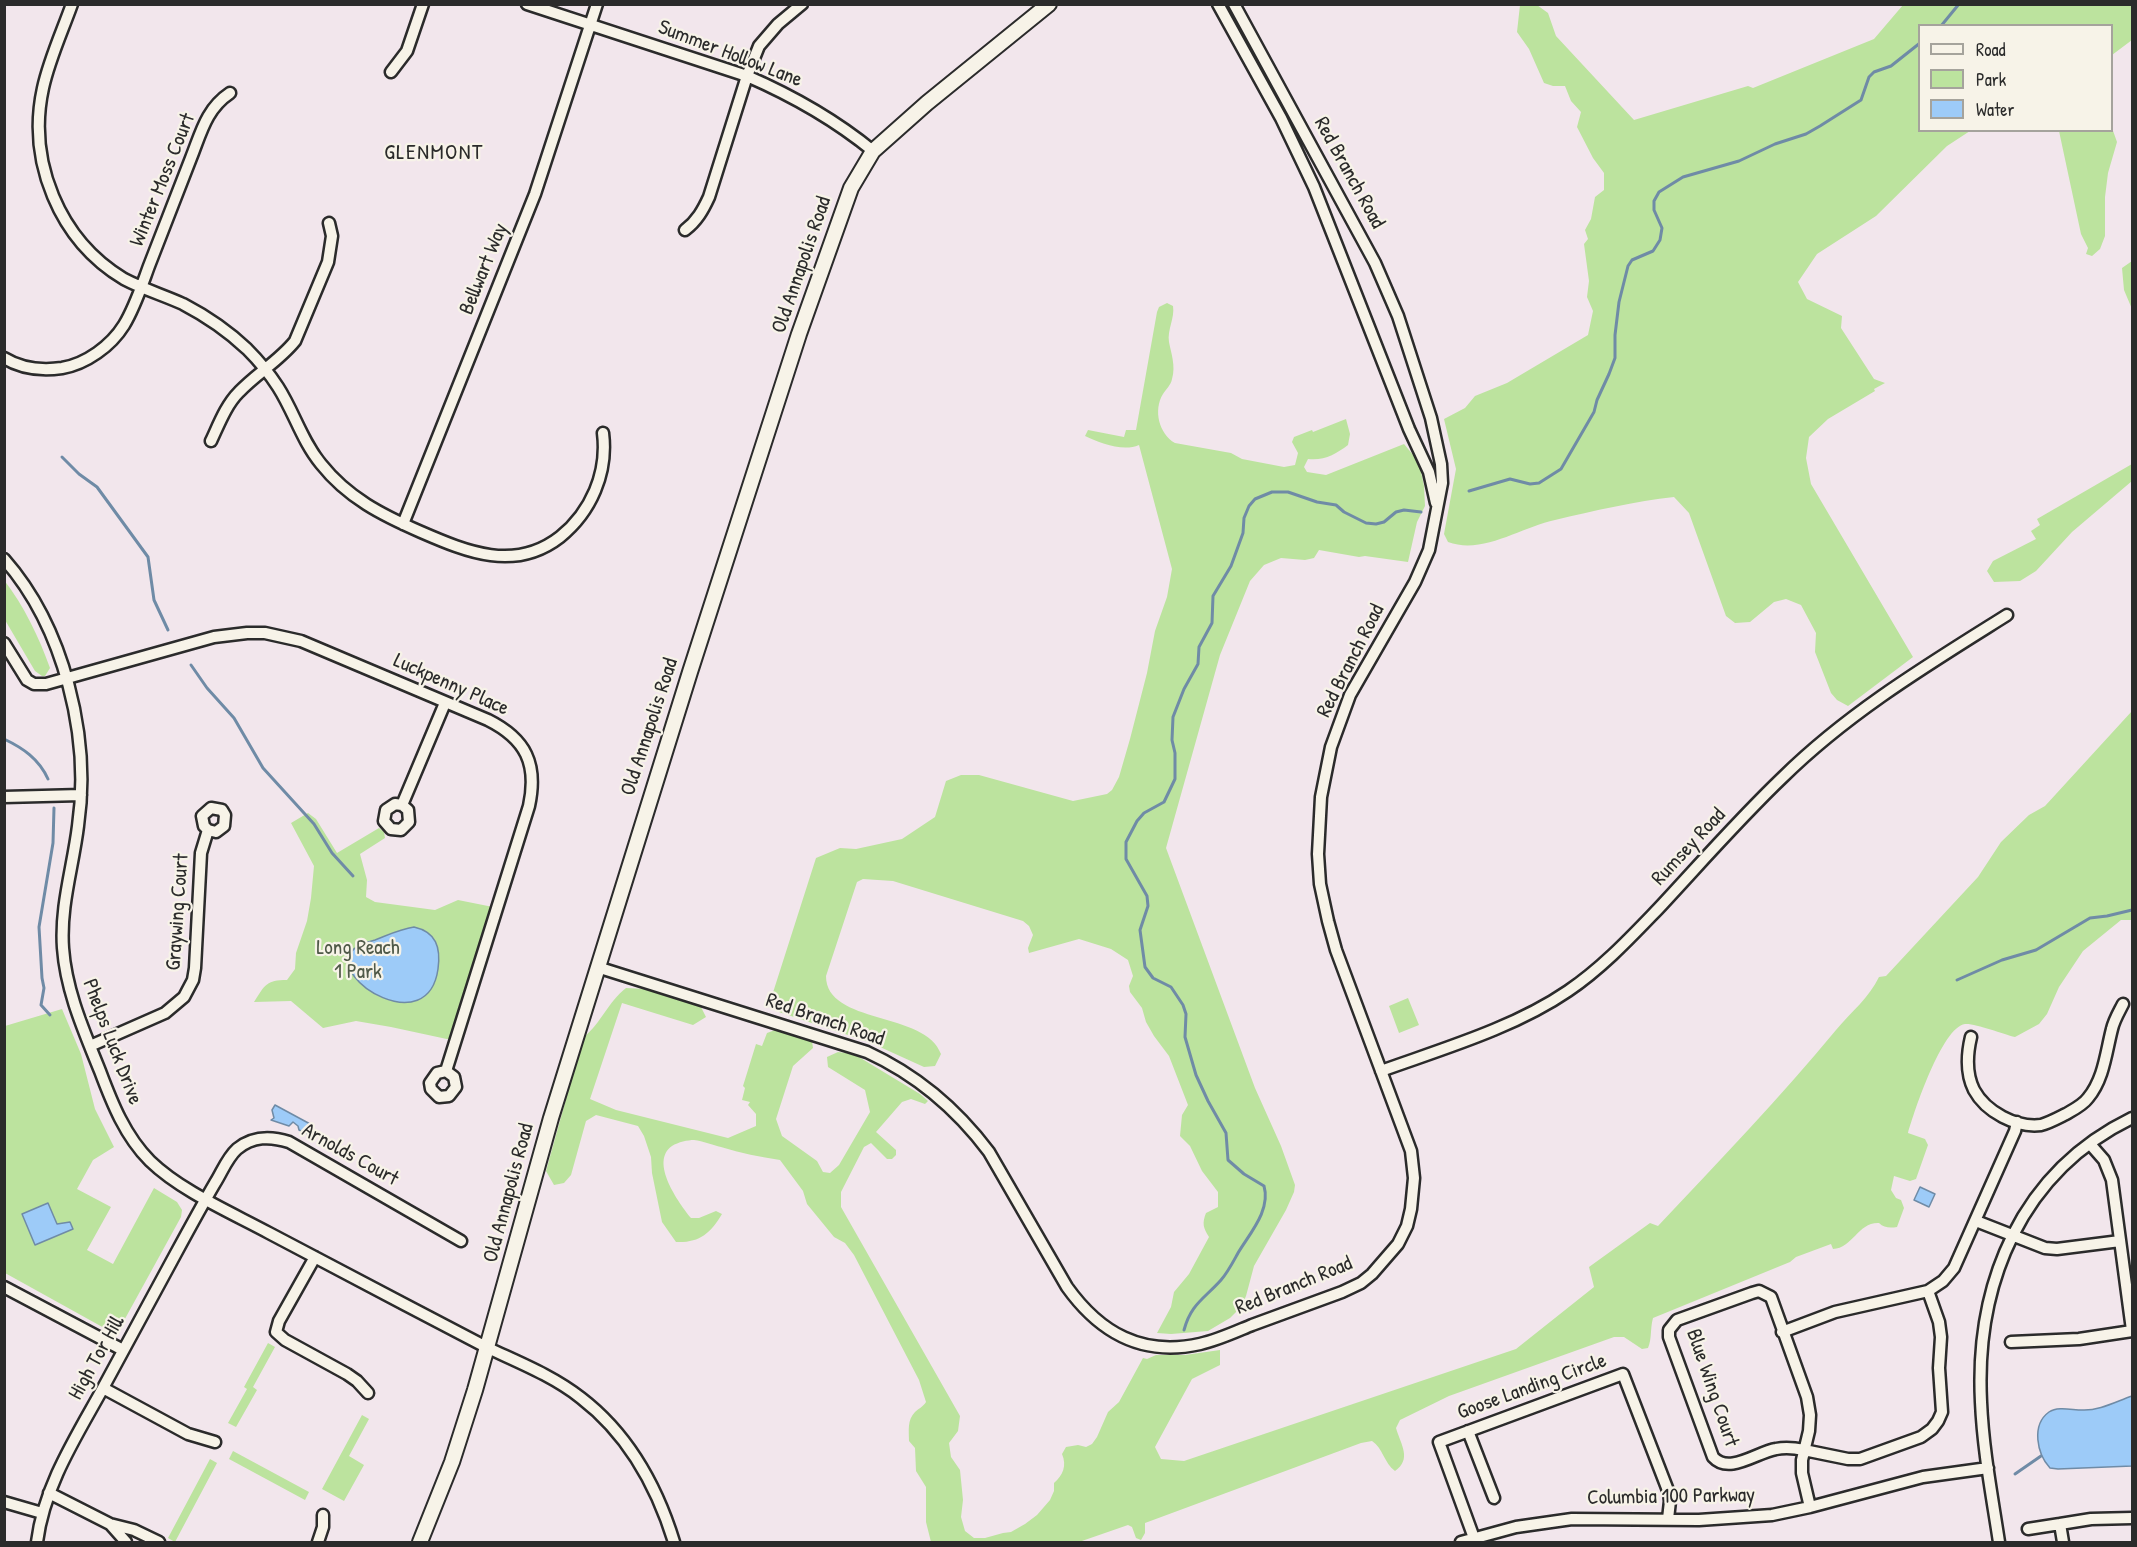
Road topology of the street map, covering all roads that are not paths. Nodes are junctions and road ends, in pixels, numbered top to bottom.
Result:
1 (72, 4) edge
2 (423, 4) edge
3 (527, 4) edge
4 (597, 4) edge
5 (801, 4) edge
6 (1049, 4) edge
7 (1218, 4) edge
8 (1234, 4) edge
9 (590, 25) junction
10 (391, 72) dead end
11 (747, 76) junction
12 (231, 93) dead end
13 (873, 151) junction
14 (329, 223) dead end
15 (685, 231) dead end
16 (141, 288) junction
17 (4, 357) edge
18 (266, 370) junction
19 (603, 433) dead end
20 (211, 441) dead end
21 (1437, 506) junction
22 (403, 524) junction
23 (4, 559) edge
24 (2007, 615) dead end
25 (4, 643) edge
26 (66, 679) junction
27 (445, 702) junction
28 (81, 795) junction
29 (4, 797) edge
30 (402, 805) dead end
31 (208, 830) dead end
32 (597, 967) junction
33 (2123, 1004) dead end
34 (1971, 1037) dead end
35 (90, 1046) junction
36 (446, 1071) dead end
37 (1381, 1071) junction
38 (2133, 1118) edge
39 (2017, 1122) junction
40 (2090, 1144) junction
41 (205, 1199) junction
42 (1976, 1221) junction
43 (2011, 1236) junction
44 (461, 1241) dead end
45 (2120, 1241) junction
46 (315, 1257) junction
47 (4, 1287) edge
48 (1928, 1291) junction
49 (2133, 1330) edge
50 (1782, 1332) junction
51 (2011, 1342) dead end
52 (488, 1348) junction
53 (123, 1350) junction
54 (103, 1388) junction
55 (368, 1394) dead end
56 (1468, 1431) junction
57 (215, 1442) dead end
58 (1804, 1450) junction
59 (1988, 1468) junction
60 (49, 1493) junction
61 (1494, 1498) dead end
62 (4, 1502) edge
63 (1810, 1507) junction
64 (42, 1513) junction
65 (323, 1515) dead end
66 (2133, 1518) edge
67 (1668, 1519) junction
68 (110, 1524) junction
69 (2060, 1524) junction
70 (2028, 1528) dead end
71 (1474, 1538) junction
72 (37, 1542) edge
73 (126, 1542) edge
74 (159, 1542) edge
75 (318, 1542) edge
76 (420, 1542) edge
77 (674, 1542) edge
78 (1461, 1542) edge
79 (1999, 1542) edge
80 (2063, 1542) edge

1 - 16 street
2 - 10 street
3 - 9 street, Summer Hollow Lane
4 - 9 street, Bellwart Way
5 - 11 street
6 - 13 main road, Old Annapolis Road
7 - 21 street, Red Branch Road
8 - 21 street, Red Branch Road
9 - 11 street, Summer Hollow Lane
9 - 22 street, Bellwart Way
11 - 13 street, Summer Hollow Lane
11 - 15 street
12 - 16 street, Winter Moss Court
13 - 32 main road, Old Annapolis Road
14 - 18 street
16 - 17 street, Winter Moss Court
16 - 18 street
18 - 20 street
18 - 22 street
19 - 22 street
21 - 37 street, Red Branch Road
23 - 26 street, Phelps Luck Drive
24 - 37 street, Rumsey Road
25 - 26 street, Luckpenny Place
26 - 27 street, Luckpenny Place
26 - 28 street, Phelps Luck Drive
27 - 30 street
27 - 36 street, Luckpenny Place
28 - 29 street
28 - 35 street, Phelps Luck Drive
31 - 35 street, Graywing Court
32 - 37 street, Red Branch Road
32 - 52 main road, Old Annapolis Road
33 - 39 street
34 - 39 street
35 - 41 street, Phelps Luck Drive
38 - 40 street
39 - 42 street
40 - 43 street
40 - 45 street
41 - 44 street, Arnolds Court
41 - 46 street, Phelps Luck Drive
41 - 53 street, High Tor Hill
42 - 43 street
42 - 48 street
43 - 45 street
43 - 59 street
45 - 49 street
46 - 52 street, Phelps Luck Drive
46 - 55 street
47 - 53 street
48 - 50 street
48 - 58 street
49 - 51 street
50 - 58 street, Blue Wing Court
50 - 58 street, Blue Wing Court
52 - 76 main road, Old Annapolis Road
52 - 77 street, Phelps Luck Drive
53 - 54 street, High Tor Hill
54 - 57 street
54 - 60 street, High Tor Hill
56 - 61 street
56 - 67 street, Goose Landing Circle
56 - 71 street, Goose Landing Circle
58 - 63 street, Blue Wing Court
59 - 63 street, Columbia 100 Parkway
59 - 79 street
60 - 64 street, High Tor Hill
60 - 68 street
62 - 64 street
63 - 67 street, Columbia 100 Parkway
64 - 72 street, High Tor Hill
65 - 75 street
66 - 69 street
67 - 71 street, Columbia 100 Parkway
68 - 73 street
68 - 74 street
69 - 70 street
69 - 80 street
71 - 78 street, Columbia 100 Parkway

